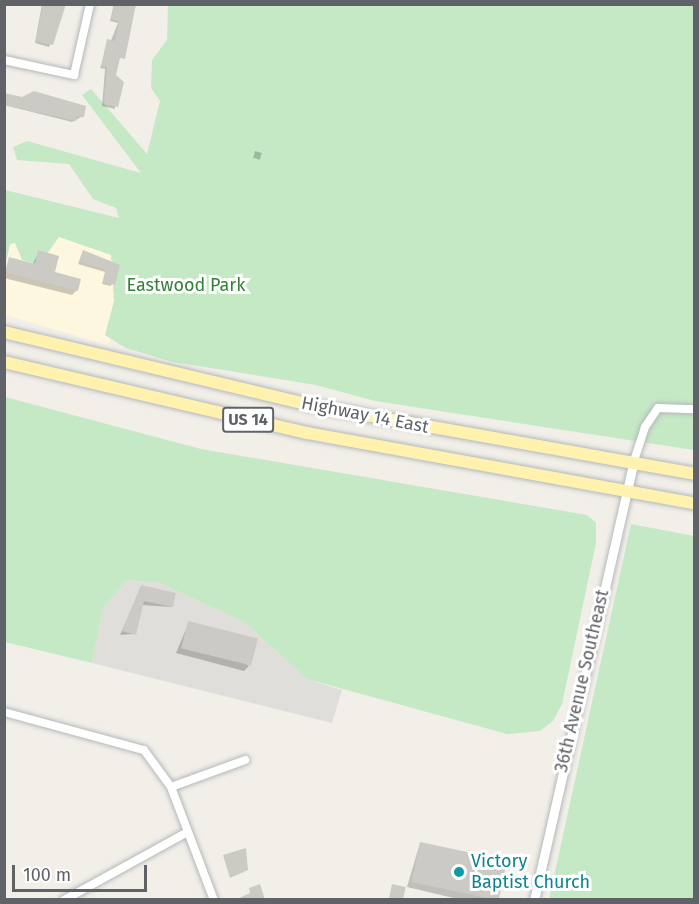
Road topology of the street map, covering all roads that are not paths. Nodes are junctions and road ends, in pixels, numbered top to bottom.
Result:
1 (90, 4) edge
2 (4, 60) edge
3 (4, 332) edge
4 (4, 362) edge
5 (694, 409) edge
6 (633, 464) junction
7 (694, 474) edge
8 (626, 492) junction
9 (694, 503) edge
10 (4, 712) edge
11 (245, 760) dead end
12 (171, 787) junction
13 (186, 833) junction
14 (64, 900) edge
15 (214, 900) edge
16 (534, 900) edge

1 - 2 street
3 - 6 main road, Highway 14 East / US 14
4 - 8 main road, Highway 14 East / US 14
5 - 6 street
6 - 7 main road, Highway 14 East / US 14
6 - 8 street, 36th Avenue Southeast
8 - 9 main road, Highway 14 East / US 14
8 - 16 street, 36th Avenue Southeast
10 - 12 street
11 - 12 street
12 - 13 street
13 - 14 street
13 - 15 street

